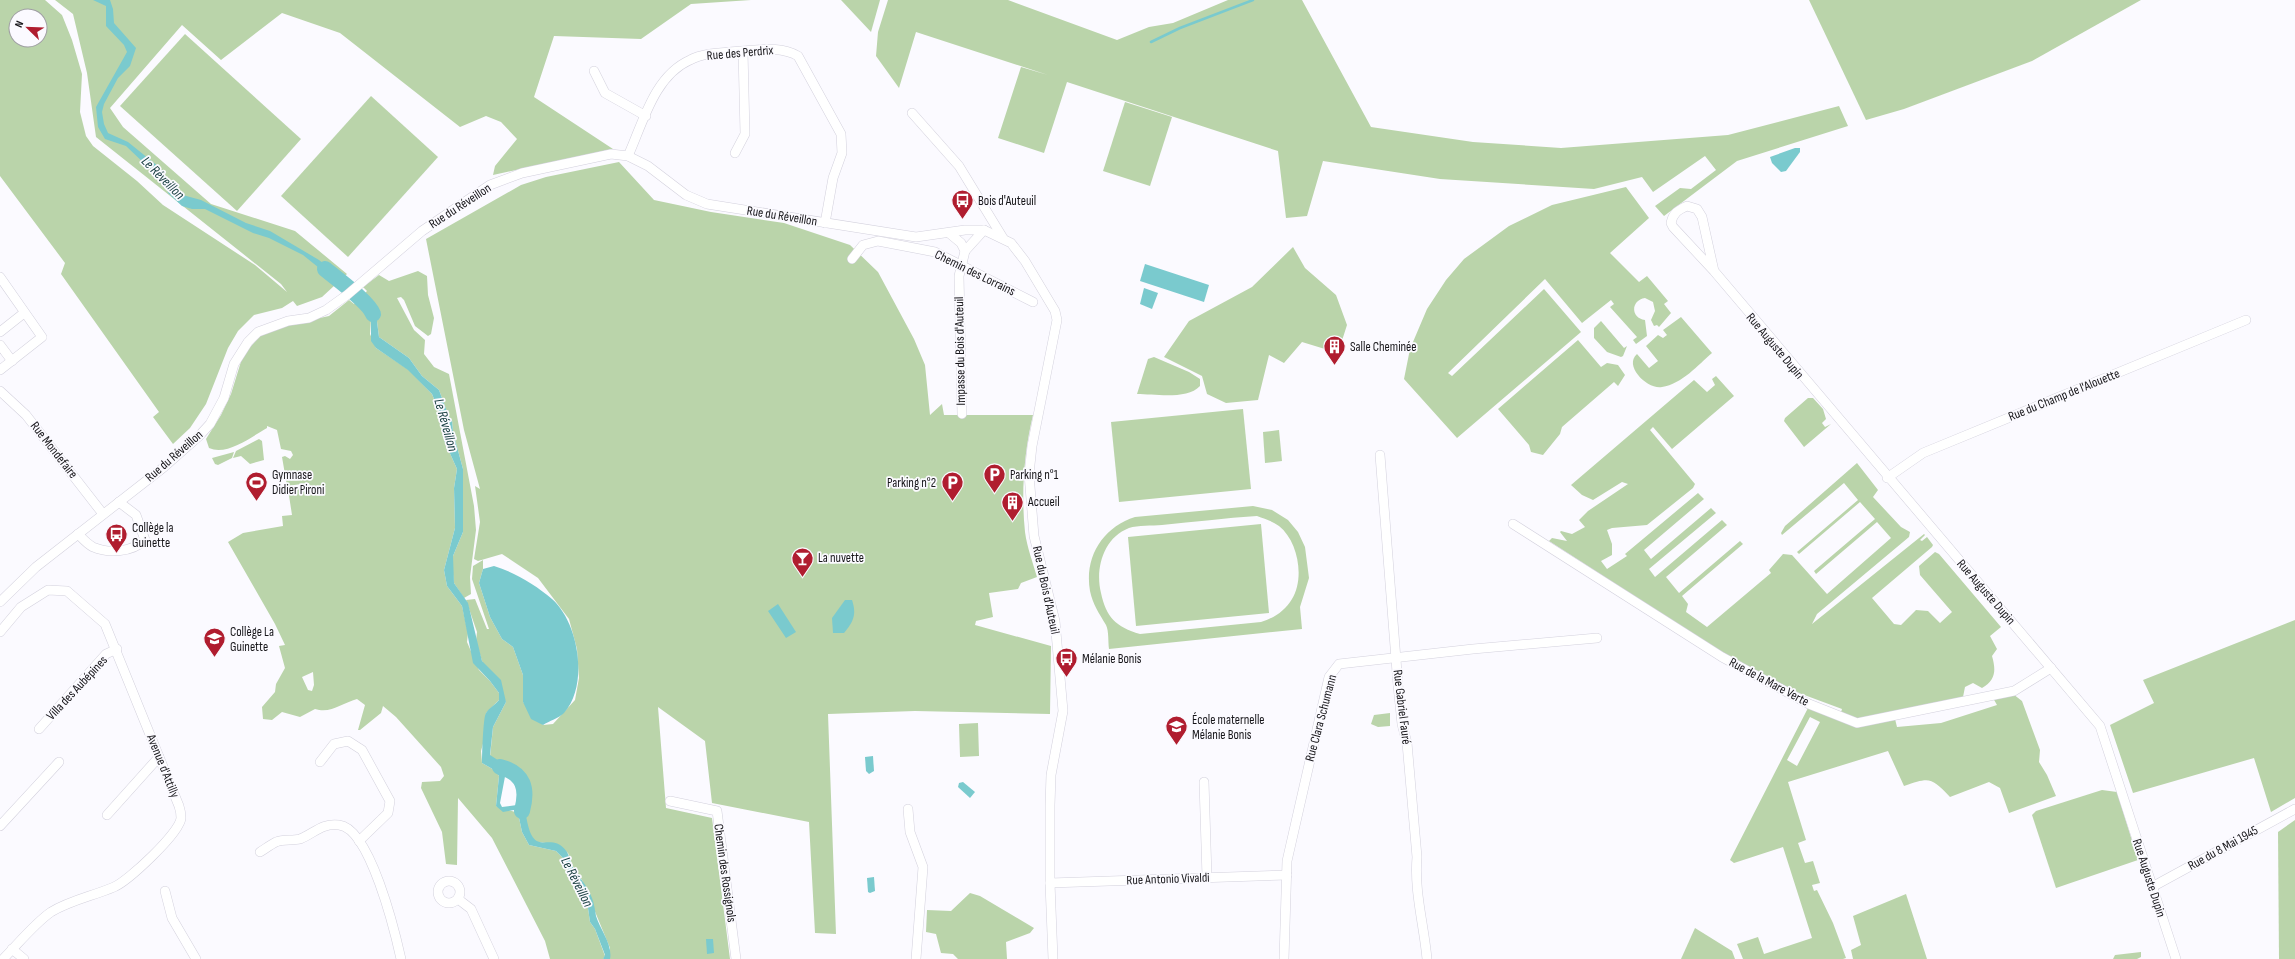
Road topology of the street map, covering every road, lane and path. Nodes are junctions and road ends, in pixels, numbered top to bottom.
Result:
1 (743, 51) junction
2 (594, 72) dead end
3 (912, 113) dead end
4 (646, 116) junction
5 (735, 153) dead end
6 (628, 156) junction
7 (825, 223) junction
8 (984, 230) junction
9 (949, 233) junction
10 (1003, 238) junction
11 (965, 251) junction
12 (852, 259) dead end
13 (960, 264) junction
14 (1714, 272) junction
15 (0, 277) edge
16 (1034, 302) dead end
17 (24, 313) junction
18 (1057, 320) joint
19 (2246, 320) dead end
20 (0, 332) edge
21 (0, 345) edge
22 (12, 360) junction
23 (0, 370) edge
24 (0, 391) edge
25 (962, 414) dead end
26 (1380, 455) dead end
27 (1887, 478) junction
28 (119, 502) junction
29 (103, 514) junction
30 (1513, 524) dead end
31 (78, 534) junction
32 (0, 602) edge
33 (0, 632) edge
34 (1597, 638) dead end
35 (117, 649) junction
36 (1395, 657) junction
37 (2051, 668) junction
38 (39, 729) dead end
39 (159, 757) junction
40 (59, 762) dead end
41 (320, 762) dead end
42 (1204, 782) dead end
43 (670, 801) dead end
44 (2295, 808) edge
45 (908, 809) dead end
46 (108, 815) dead end
47 (0, 826) edge
48 (359, 841) junction
49 (260, 852) dead end
50 (1287, 875) junction
51 (1207, 877) junction
52 (1050, 883) junction
53 (2152, 886) junction
54 (165, 891) dead end
55 (458, 899) dead end
56 (12, 949) junction
57 (3, 959) edge
58 (24, 959) edge
59 (196, 959) edge
60 (401, 959) edge
61 (494, 959) edge
62 (736, 959) edge
63 (916, 959) edge
64 (1054, 959) edge
65 (1284, 959) edge
66 (1427, 959) edge
67 (2176, 959) edge

1 - 4 street, Rue des Perdrix
1 - 5 street
1 - 7 street, Rue des Perdrix
2 - 4 street
3 - 10 street
4 - 6 street, Rue des Perdrix
6 - 7 street, Rue du Réveillon
6 - 28 street, Rue du Réveillon
7 - 9 street, Rue du Réveillon
8 - 9 street, Rue du Réveillon
8 - 10 street, Rue du Réveillon
8 - 11 street
9 - 11 street
10 - 18 street, Rue du Réveillon
11 - 13 street, Impasse du Bois d'Auteuil
12 - 13 street, Chemin des Lorrains
13 - 16 street, Chemin des Lorrains
13 - 25 street, Impasse du Bois d'Auteuil
14 - 14 street, Rue Auguste Dupin
14 - 27 street, Rue Auguste Dupin
15 - 17 street
17 - 20 street
17 - 22 street
18 - 52 street, Rue du Bois d'Auteuil
19 - 27 street, Rue du Champ de l'Alouette
21 - 22 street
22 - 23 street
24 - 29 street, Rue Mondefaire
26 - 36 street, Rue Gabriel Fauré
27 - 37 street, Rue Auguste Dupin
28 - 29 street, Rue du Réveillon
28 - 31 street
29 - 31 street, Rue du Réveillon
30 - 37 street, Rue de la Mare Verte
31 - 32 street, Rue du Réveillon
33 - 35 street, Avenue d'Attilly
34 - 36 street, Rue Clara Schumann
35 - 38 street, Villa des Aubépines
35 - 39 street, Avenue d'Attilly
36 - 50 street, Rue Clara Schumann
36 - 66 street, Rue Gabriel Fauré
37 - 53 street, Rue Auguste Dupin
39 - 46 street
39 - 56 street, Avenue d'Attilly
40 - 47 street
41 - 48 street
42 - 51 street
43 - 62 street, Chemin des Rossignols
44 - 53 street, Rue du 8 Mai 1945
45 - 63 street
48 - 49 street
48 - 60 street
50 - 51 street, Rue Antonio Vivaldi
50 - 65 street, Rue Clara Schumann
51 - 52 street, Rue Antonio Vivaldi
52 - 64 street, Rue du Bois d'Auteuil
53 - 67 street, Rue Auguste Dupin
54 - 59 street
55 - 61 street
56 - 57 street, Avenue d'Attilly
56 - 58 street

